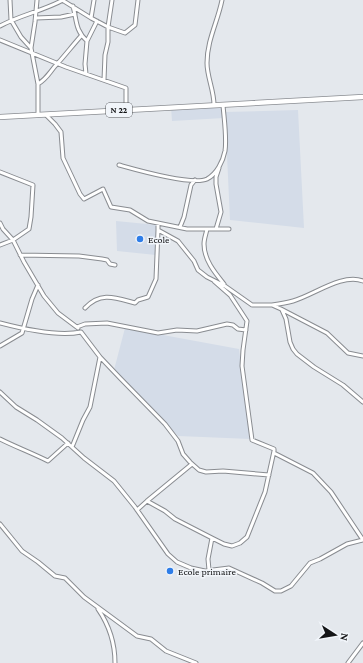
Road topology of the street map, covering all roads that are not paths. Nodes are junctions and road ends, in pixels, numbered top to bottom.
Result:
1 (10, 0) edge
2 (37, 0) edge
3 (62, 0) edge
4 (94, 0) edge
5 (112, 0) edge
6 (138, 0) edge
7 (222, 0) edge
8 (73, 6) junction
9 (36, 12) junction
10 (75, 14) junction
11 (36, 18) junction
12 (91, 18) junction
13 (11, 20) junction
14 (97, 21) junction
15 (0, 26) edge
16 (108, 27) junction
17 (81, 36) junction
18 (0, 40) edge
19 (87, 41) junction
20 (31, 48) junction
21 (32, 52) junction
22 (57, 63) junction
23 (86, 74) junction
24 (104, 80) junction
25 (38, 84) junction
26 (363, 97) edge
27 (214, 105) junction
28 (223, 105) junction
29 (126, 110) junction
30 (38, 115) junction
31 (46, 115) junction
32 (0, 117) edge
33 (119, 166) dead end
34 (219, 166) junction
35 (0, 172) edge
36 (195, 180) junction
37 (158, 222) junction
38 (0, 223) edge
39 (180, 227) junction
40 (207, 228) junction
41 (216, 229) junction
42 (229, 229) dead end
43 (158, 230) junction
44 (13, 240) junction
45 (0, 245) edge
46 (20, 255) junction
47 (115, 265) dead end
48 (214, 281) junction
49 (363, 281) edge
50 (38, 285) junction
51 (225, 286) junction
52 (272, 305) junction
53 (85, 308) dead end
54 (281, 309) junction
55 (0, 323) edge
56 (77, 327) junction
57 (24, 329) junction
58 (246, 330) junction
59 (81, 332) junction
60 (0, 346) edge
61 (363, 356) edge
62 (100, 357) junction
63 (0, 392) edge
64 (363, 402) edge
65 (0, 439) edge
66 (68, 443) junction
67 (72, 447) junction
68 (274, 453) junction
69 (192, 464) junction
70 (269, 475) junction
71 (147, 501) junction
72 (137, 510) junction
73 (0, 524) edge
74 (212, 538) junction
75 (209, 570) junction
76 (96, 605) junction
77 (363, 643) edge
78 (114, 663) edge
79 (196, 663) edge
80 (348, 663) edge

1 - 13 street
2 - 9 street
3 - 8 street
3 - 9 street
4 - 12 street
5 - 16 street
6 - 16 street
7 - 27 street
8 - 10 street
8 - 12 street
9 - 11 street
9 - 13 street
10 - 11 street
10 - 17 street
11 - 20 street
12 - 14 street
13 - 15 street
13 - 20 street
14 - 16 street
14 - 19 street
16 - 24 street
17 - 19 street
17 - 22 street
18 - 21 street
19 - 23 street
20 - 21 street
21 - 22 street
21 - 25 street
22 - 23 street
22 - 25 street
23 - 24 street
24 - 29 street
25 - 30 street
26 - 28 main road, N 22
27 - 28 main road, N 22
27 - 29 main road, N 22
28 - 34 street
29 - 31 main road, N 22
30 - 31 main road, N 22
30 - 32 main road, N 22
31 - 37 street
33 - 36 street
34 - 36 street
34 - 41 street
35 - 44 street
36 - 39 street
37 - 39 street
37 - 43 street
38 - 44 street
39 - 40 street
40 - 41 street
40 - 51 street
41 - 42 street
43 - 48 street
43 - 53 street
44 - 45 street
44 - 46 street
46 - 47 street
46 - 50 street
48 - 51 street
48 - 58 street
49 - 52 street
50 - 56 street
50 - 57 street
51 - 52 street
52 - 54 street
54 - 61 street
54 - 64 street
55 - 57 street
56 - 58 street
56 - 59 street
57 - 59 street
57 - 60 street
58 - 68 street
59 - 62 street
62 - 67 street
62 - 69 street
63 - 66 street
65 - 66 street
66 - 67 street
67 - 72 street
68 - 70 street
68 - 75 street
69 - 70 street
69 - 71 street
70 - 74 street
71 - 72 street
71 - 74 street
72 - 75 street
73 - 76 street
74 - 75 street
76 - 78 street
76 - 79 street
77 - 80 street

